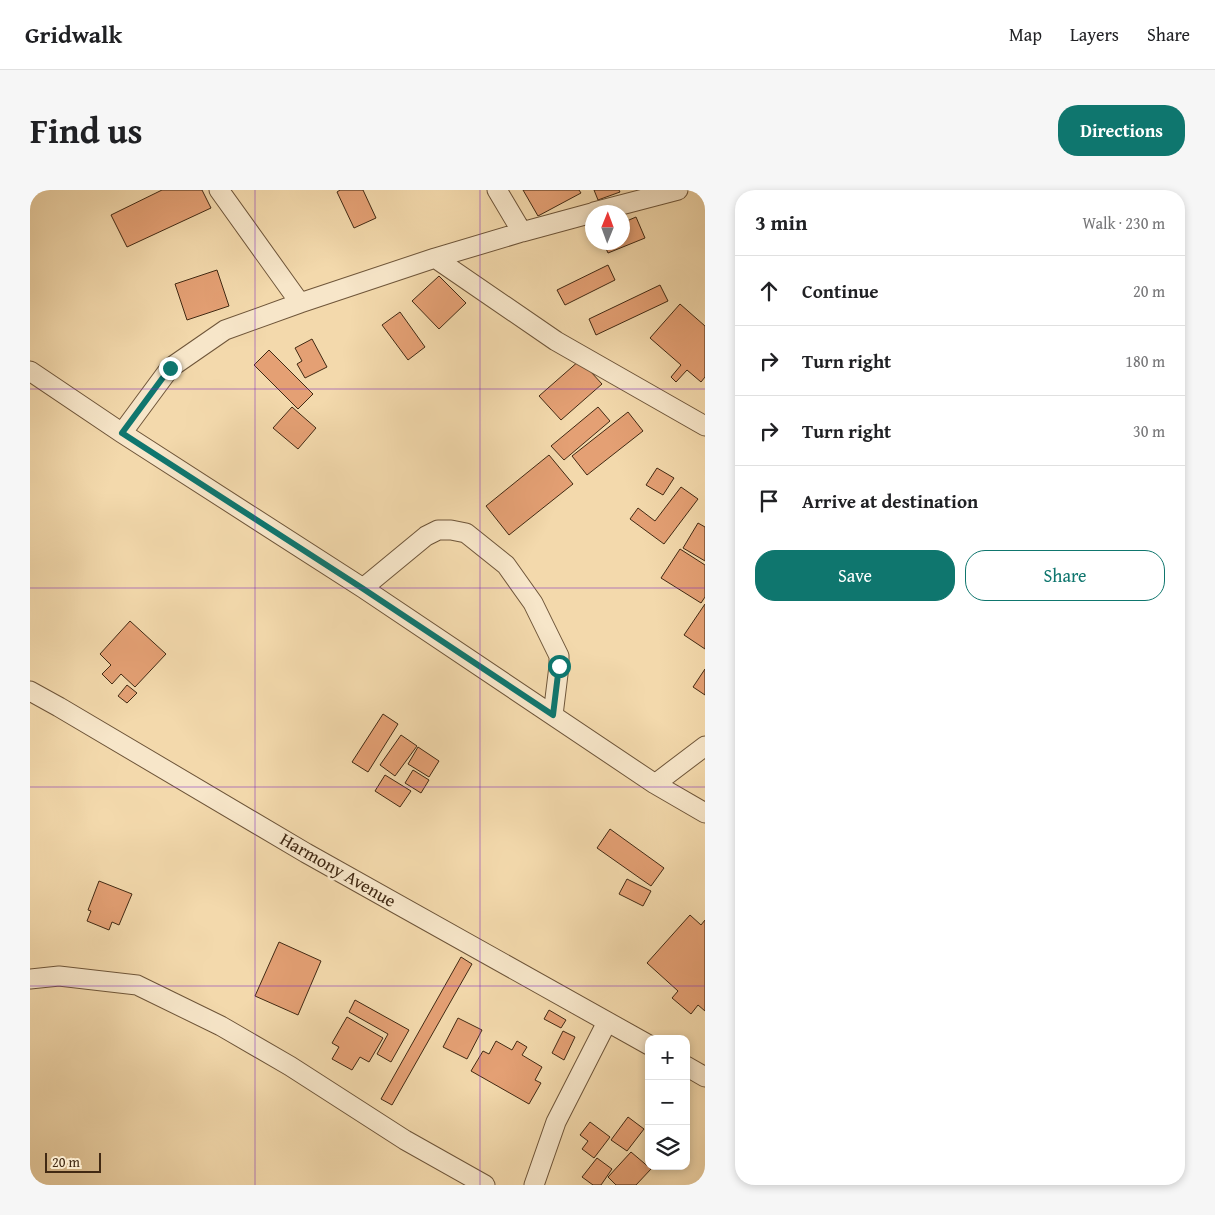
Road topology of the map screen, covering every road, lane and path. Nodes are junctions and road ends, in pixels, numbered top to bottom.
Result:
1 (219, 190) edge
2 (497, 190) edge
3 (678, 190) edge
4 (623, 205) edge
5 (585, 215) edge
6 (522, 232) junction
7 (435, 258) junction
8 (300, 303) junction
9 (30, 371) edge
10 (705, 426) edge
11 (122, 433) junction
12 (362, 588) junction
13 (30, 691) edge
14 (553, 715) junction
15 (705, 746) edge
16 (655, 784) junction
17 (705, 813) edge
18 (30, 979) edge
19 (607, 1022) junction
20 (645, 1043) edge
21 (690, 1068) edge
22 (705, 1077) edge
23 (485, 1185) edge
24 (534, 1185) edge

1 - 8 street
2 - 6 street
3 - 4 street
5 - 6 street
6 - 7 street
7 - 8 street
7 - 10 street
8 - 11 street
9 - 11 street
11 - 12 street
12 - 14 street
12 - 14 street
13 - 19 street, Harmony Avenue
14 - 16 street
15 - 16 street
16 - 17 street
18 - 23 street
19 - 20 street, Harmony Avenue
19 - 24 street
21 - 22 street

